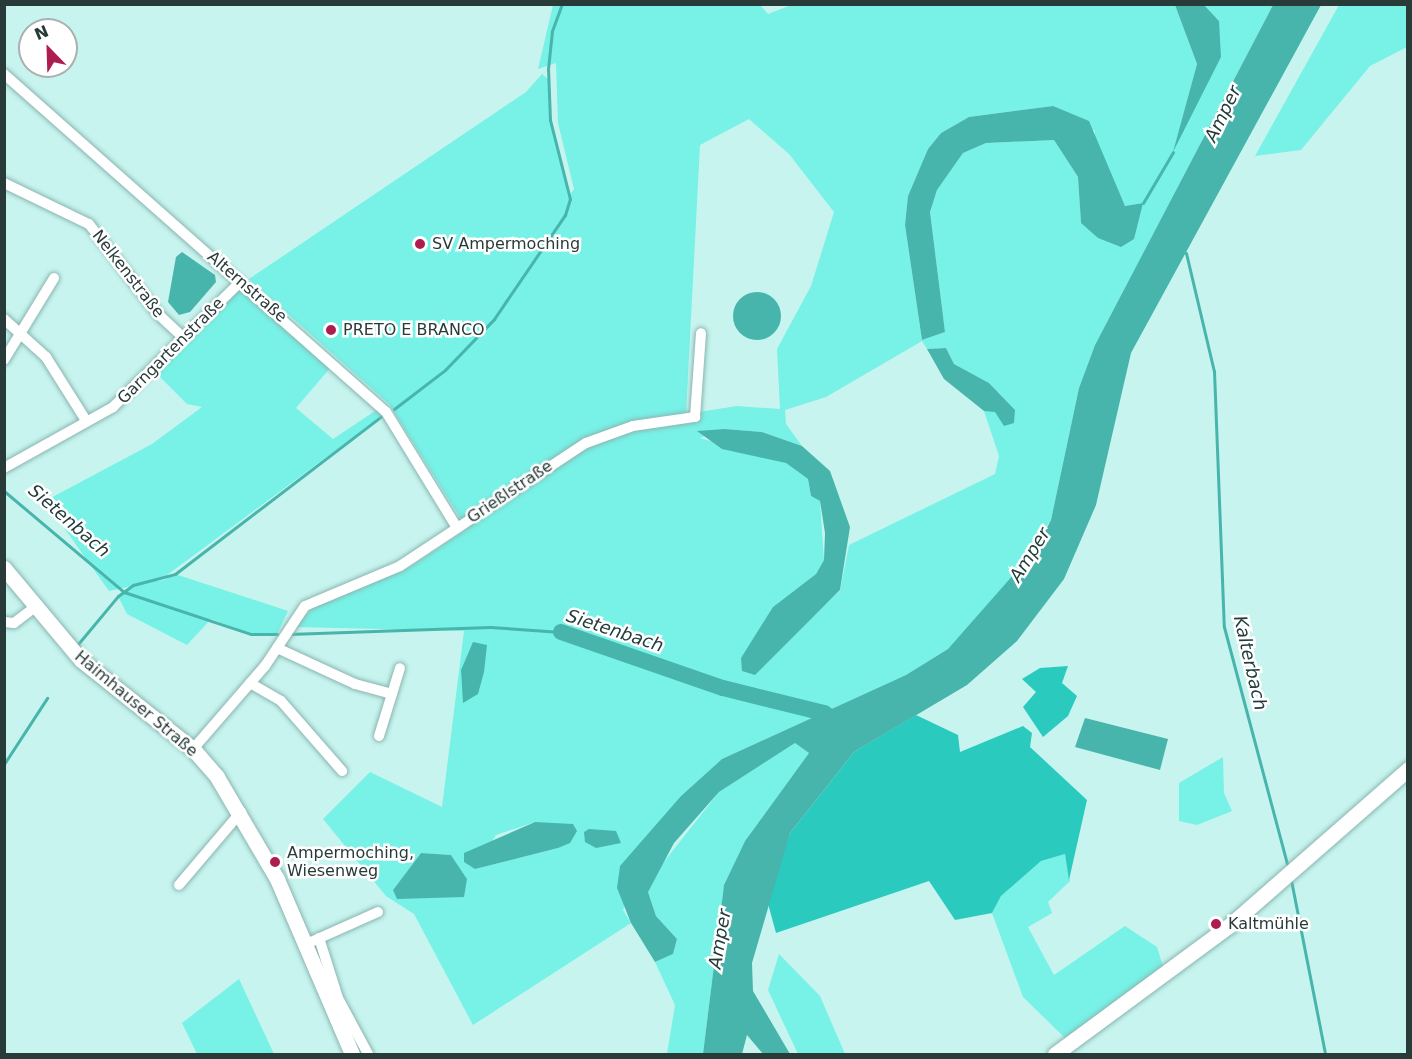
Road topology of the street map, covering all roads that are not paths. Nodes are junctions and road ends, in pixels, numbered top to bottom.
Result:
1 (4, 74) edge
2 (4, 183) edge
3 (54, 278) dead end
4 (240, 282) junction
5 (4, 319) edge
6 (22, 332) junction
7 (701, 333) dead end
8 (184, 339) junction
9 (4, 360) edge
10 (85, 419) junction
11 (4, 468) edge
12 (457, 528) junction
13 (4, 568) edge
14 (35, 607) junction
15 (4, 622) edge
16 (278, 648) junction
17 (400, 668) dead end
18 (250, 683) junction
19 (392, 694) junction
20 (379, 736) dead end
21 (193, 749) junction
22 (1407, 769) edge
23 (342, 771) dead end
24 (241, 812) junction
25 (179, 885) dead end
26 (378, 912) dead end
27 (319, 938) junction
28 (304, 945) junction
29 (352, 1054) edge
30 (368, 1054) edge
31 (1055, 1054) edge

1 - 4 street, Alternstraße
2 - 8 street, Nelkenstraße
3 - 6 street
4 - 8 street, Garngartenstraße
4 - 12 street, Alternstraße
5 - 6 street
6 - 9 street
6 - 10 street
7 - 12 street, Grießlstraße
8 - 10 street, Garngartenstraße
10 - 11 street, Garngartenstraße
12 - 16 street, Grießlstraße
13 - 14 main road, Haimhauser Straße
14 - 15 street
14 - 21 main road, Haimhauser Straße
16 - 18 street, Grießlstraße
16 - 19 street
17 - 19 street
18 - 21 street, Grießlstraße
18 - 23 street
19 - 20 street
21 - 24 main road, Haimhauser Straße
22 - 31 main road
24 - 25 street
24 - 28 main road, Haimhauser Straße
26 - 27 street
27 - 28 street
27 - 30 street
28 - 29 main road, Haimhauser Straße

